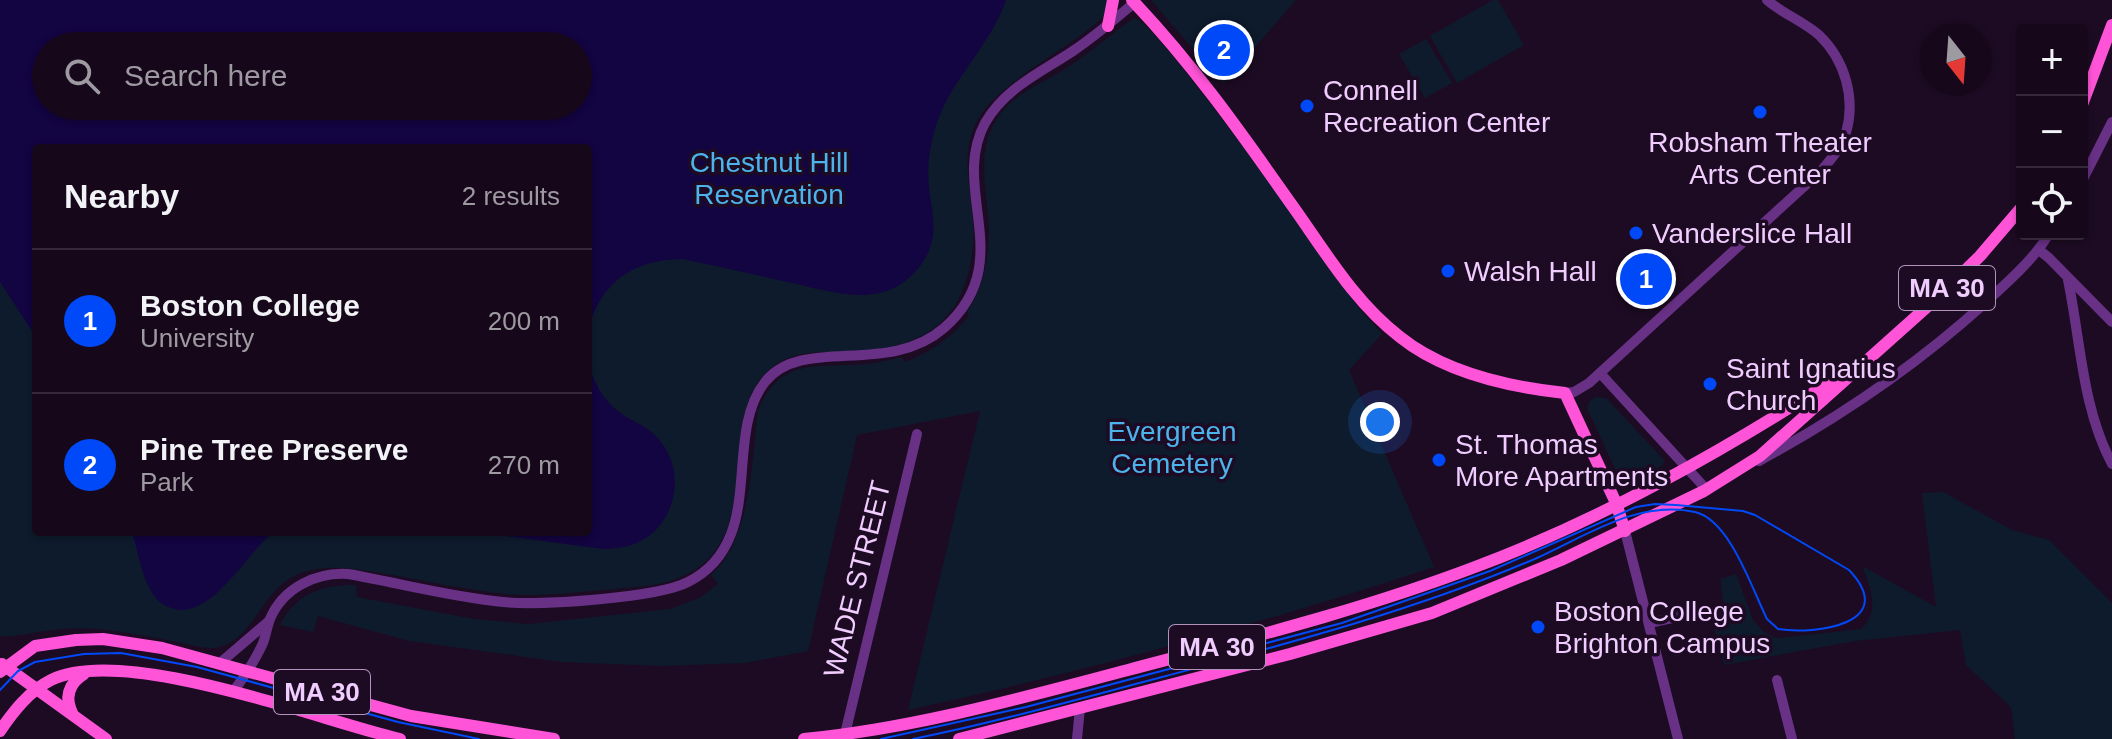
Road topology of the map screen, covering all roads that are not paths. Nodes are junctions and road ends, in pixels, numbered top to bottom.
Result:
1 (1113, 0) edge
2 (1767, 0) edge
3 (1133, 1) edge
4 (2112, 25) edge
5 (1108, 26) junction
6 (2085, 96) edge
7 (2112, 122) edge
8 (2088, 169) edge
9 (2016, 214) edge
10 (2045, 240) edge
11 (2039, 250) junction
12 (2068, 280) junction
13 (2112, 322) edge
14 (1864, 360) junction
15 (1600, 373) junction
16 (1565, 393) junction
17 (917, 434) dead end
18 (2112, 464) edge
19 (1688, 469) junction
20 (1732, 476) junction
21 (1707, 490) junction
22 (1616, 503) junction
23 (1625, 531) junction
24 (1691, 614) dead end
25 (270, 620) junction
26 (1649, 623) junction
27 (220, 663) junction
28 (1, 668) edge
29 (93, 670) junction
30 (248, 671) junction
31 (1777, 680) dead end
32 (36, 691) junction
33 (233, 692) junction
34 (1023, 697) junction
35 (1080, 708) junction
36 (75, 718) junction
37 (1030, 721) junction
38 (0, 731) edge
39 (845, 734) junction
40 (977, 737) edge
41 (106, 739) edge
42 (400, 739) edge
43 (554, 739) edge
44 (804, 739) edge
45 (959, 739) edge
46 (1077, 739) edge
47 (1678, 739) edge
48 (1792, 739) edge

1 - 5 main road
2 - 15 street
3 - 5 street
3 - 16 main road
4 - 6 main road
5 - 25 street
7 - 8 street
9 - 14 main road, MA 30
10 - 11 street
11 - 12 street
11 - 20 street
12 - 13 street
12 - 18 street
14 - 19 main road, MA 30
14 - 20 main road, MA 30
15 - 16 street
15 - 19 street
16 - 22 main road
17 - 39 street, WADE STREET
19 - 21 street
19 - 22 main road, MA 30
20 - 21 main road, MA 30
21 - 23 main road, MA 30
22 - 23 main road
22 - 34 main road, MA 30
23 - 26 street
23 - 35 main road, MA 30
24 - 26 street
25 - 27 street
25 - 30 street
26 - 47 street
27 - 28 main road, MA 30
27 - 30 main road, MA 30
28 - 32 main road
29 - 32 main road, MA 30
29 - 33 main road, MA 30
29 - 36 main road
30 - 33 street
30 - 43 main road, MA 30
31 - 48 street
32 - 36 main road
32 - 38 main road, MA 30
33 - 42 main road, MA 30
34 - 37 main road
34 - 39 main road, MA 30
35 - 37 main road, MA 30
35 - 46 street
36 - 41 main road
37 - 40 main road, MA 30
39 - 44 main road, MA 30
40 - 45 main road, MA 30

